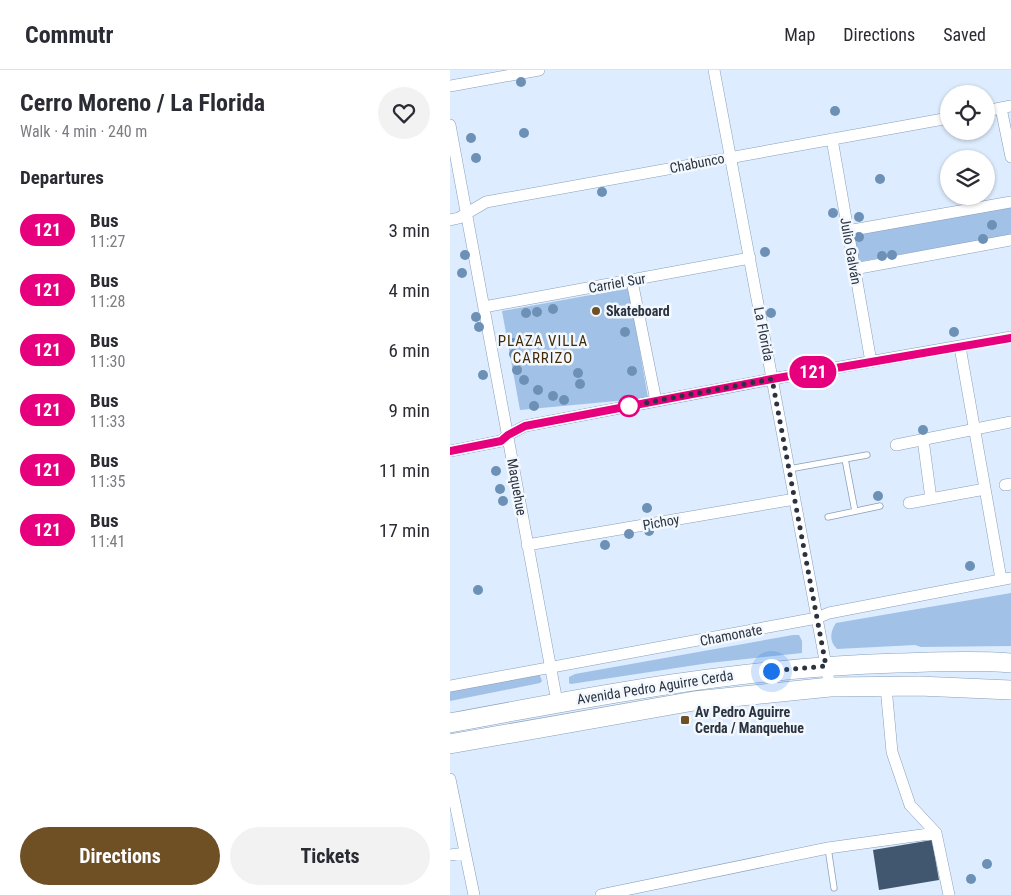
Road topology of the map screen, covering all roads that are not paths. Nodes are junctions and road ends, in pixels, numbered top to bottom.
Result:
1 (539, 70) edge
2 (714, 70) edge
3 (450, 86) edge
4 (1006, 107) edge
5 (940, 120) edge
6 (450, 125) edge
7 (832, 139) junction
8 (731, 156) junction
9 (1011, 157) edge
10 (1011, 202) edge
11 (466, 212) junction
12 (450, 220) edge
13 (847, 231) junction
14 (1011, 240) edge
15 (750, 258) junction
16 (854, 269) junction
17 (632, 281) junction
18 (484, 307) junction
19 (1011, 338) edge
20 (960, 347) junction
21 (872, 362) junction
22 (772, 379) junction
23 (656, 401) junction
24 (1011, 422) edge
25 (976, 428) junction
26 (508, 435) junction
27 (923, 439) junction
28 (896, 444) dead end
29 (450, 451) edge
30 (867, 455) dead end
31 (845, 459) junction
32 (790, 469) junction
33 (985, 489) junction
34 (795, 499) junction
35 (931, 499) junction
36 (909, 503) dead end
37 (880, 506) dead end
38 (855, 511) junction
39 (828, 518) dead end
40 (527, 545) junction
41 (1006, 579) edge
42 (817, 618) junction
43 (1011, 663) edge
44 (826, 666) junction
45 (550, 669) junction
46 (450, 686) edge
47 (830, 687) junction
48 (886, 687) junction
49 (1011, 690) edge
50 (556, 702) junction
51 (450, 722) edge
52 (450, 744) edge
53 (450, 779) edge
54 (936, 833) junction
55 (828, 848) junction
56 (464, 852) junction
57 (450, 855) edge
58 (834, 888) dead end
59 (474, 895) edge
60 (601, 895) edge
61 (950, 895) edge

1 - 3 street
2 - 8 street, La Florida
4 - 9 street
5 - 7 street, Chabunco
6 - 11 street, Maquehue
7 - 8 street, Chabunco
7 - 13 street, Julio Galván
8 - 11 street, Chabunco
8 - 15 street, La Florida
10 - 13 street
11 - 12 street, Chabunco
11 - 18 street, Maquehue
13 - 16 street, Julio Galván
14 - 16 street
15 - 17 street, Carriel Sur
15 - 22 street, La Florida
16 - 21 street, Julio Galván
17 - 18 street, Carriel Sur
17 - 23 street
18 - 26 street, Maquehue
19 - 20 street
20 - 21 street
20 - 25 street
21 - 22 street
22 - 23 street
22 - 32 street, La Florida
23 - 26 street
24 - 25 street
25 - 27 street
25 - 33 street
26 - 29 street
26 - 40 street, Maquehue
27 - 28 street
27 - 35 street
30 - 31 lane
31 - 32 lane
31 - 38 lane
32 - 34 street, La Florida
33 - 35 street
33 - 41 street
34 - 40 street, Pichoy
34 - 42 street, La Florida
35 - 36 street
37 - 38 lane
38 - 39 lane
40 - 45 street, Maquehue
41 - 42 street, Chamonate
42 - 44 street, La Florida
42 - 45 street, Chamonate
43 - 44 main road, Avenida Pedro Aguirre Cerda
44 - 47 street, La Florida
44 - 50 main road, Avenida Pedro Aguirre Cerda
45 - 46 street, Chamonate
45 - 50 street, Maquehue
47 - 48 main road, Avenida Pedro Aguirre Cerda
47 - 52 main road, Avenida Pedro Aguirre Cerda
48 - 49 main road, Avenida Pedro Aguirre Cerda
48 - 54 street
50 - 51 main road, Avenida Pedro Aguirre Cerda
53 - 56 street
54 - 55 street
54 - 61 street
55 - 58 lane
55 - 60 street
56 - 57 street
56 - 59 street

